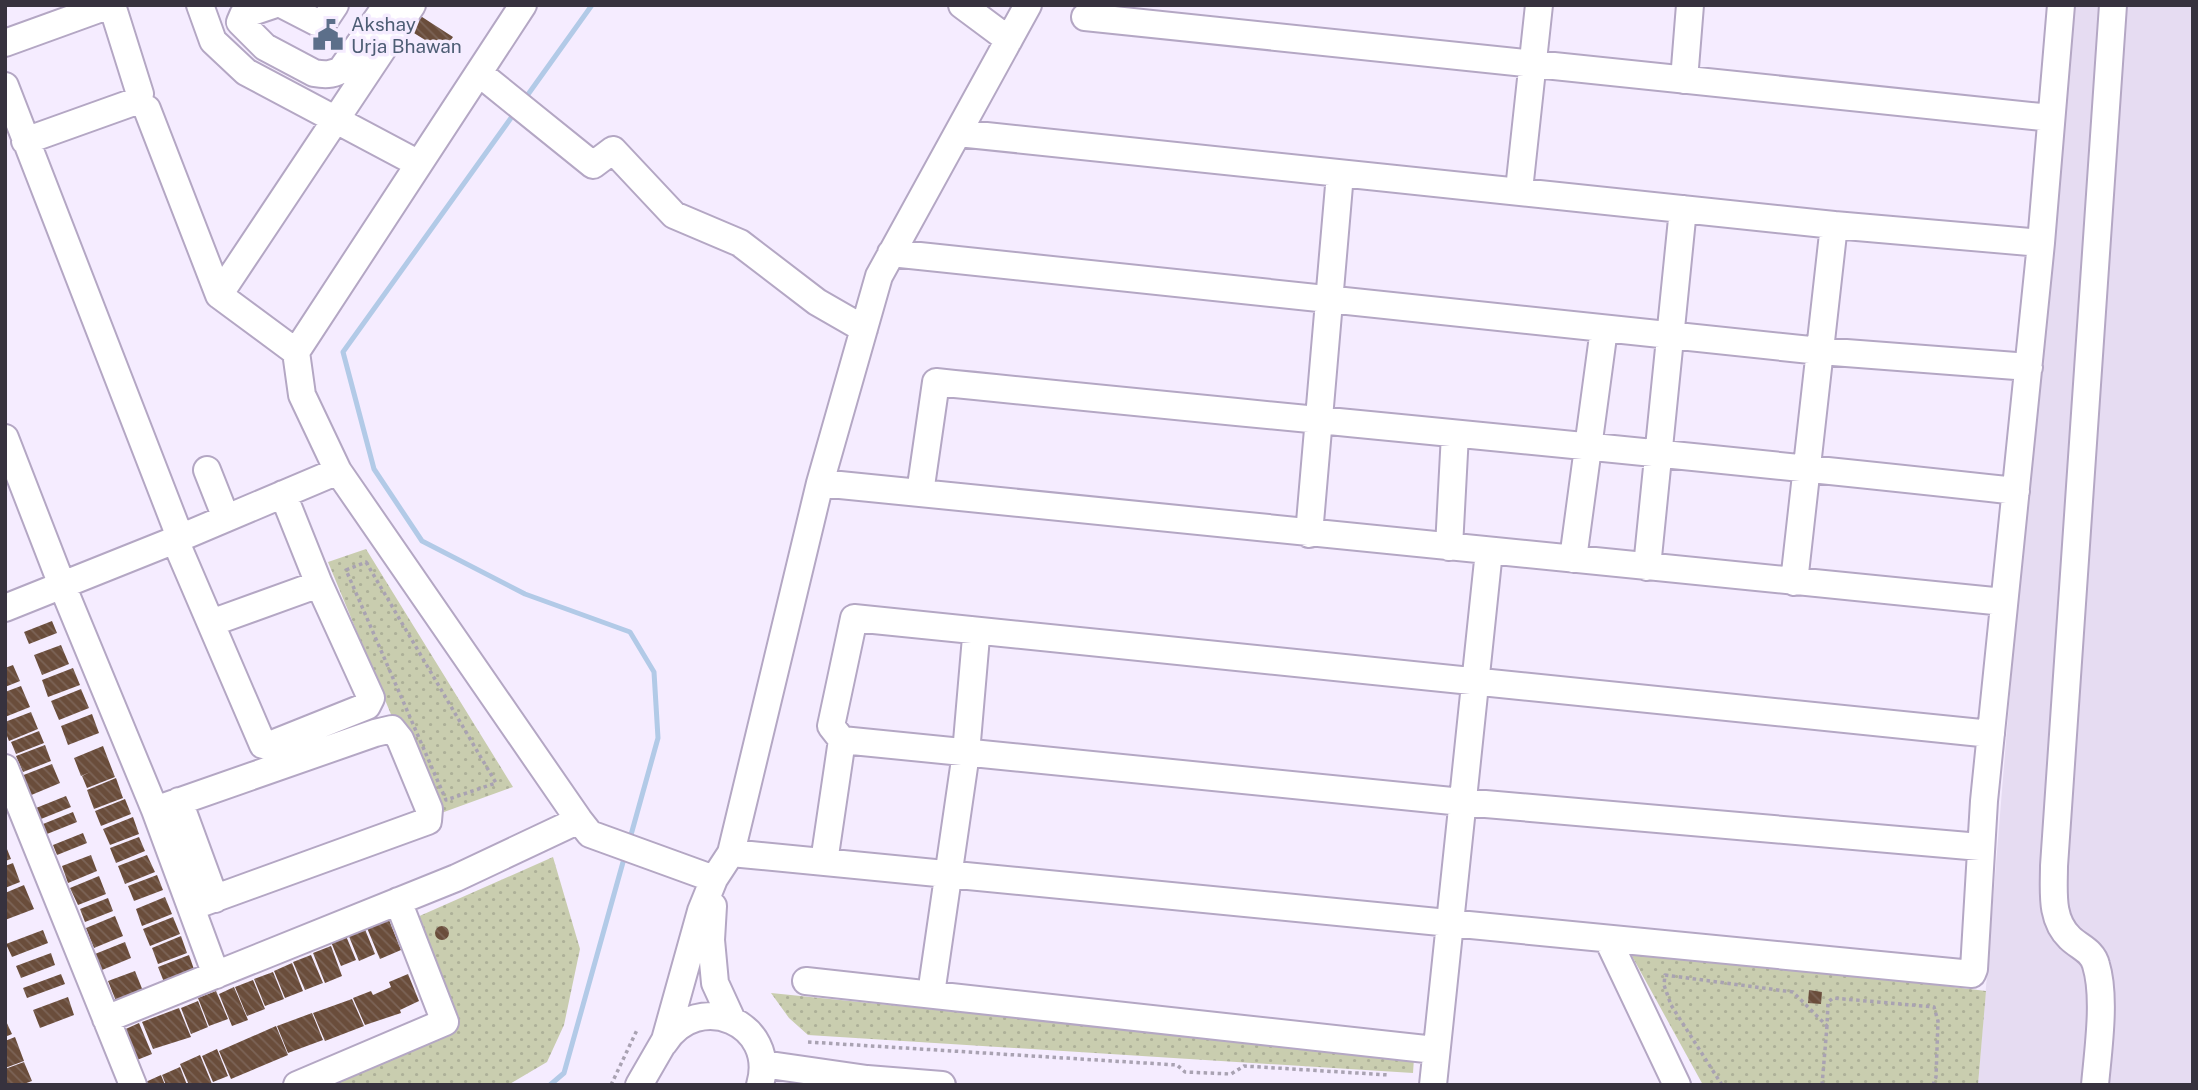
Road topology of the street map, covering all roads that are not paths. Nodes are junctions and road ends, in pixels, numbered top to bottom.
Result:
1 (111, 5) edge
2 (200, 5) edge
3 (273, 5) edge
4 (283, 5) edge
5 (335, 5) edge
6 (387, 5) edge
7 (412, 5) edge
8 (523, 5) edge
9 (962, 5) edge
10 (1028, 5) edge
11 (1539, 5) edge
12 (1690, 5) edge
13 (2061, 5) edge
14 (2113, 5) edge
15 (1085, 17) dead end
16 (1009, 40) junction
17 (5, 43) edge
18 (265, 47) junction
19 (1534, 64) junction
20 (479, 73) junction
21 (255, 77) junction
22 (1684, 80) junction
23 (5, 86) edge
24 (147, 109) dead end
25 (2051, 118) junction
26 (336, 120) junction
27 (958, 133) junction
28 (25, 141) junction
29 (419, 164) junction
30 (1340, 174) junction
31 (1520, 190) junction
32 (1683, 209) junction
33 (1834, 225) junction
34 (2041, 243) junction
35 (891, 253) junction
36 (219, 295) junction
37 (1329, 301) junction
38 (1604, 328) junction
39 (864, 329) junction
40 (1670, 335) junction
41 (1820, 351) junction
42 (296, 352) junction
43 (2029, 367) junction
44 (1318, 421) junction
45 (1455, 435) junction
46 (5, 438) edge
47 (1589, 445) junction
48 (1658, 452) junction
49 (1807, 468) junction
50 (207, 470) dead end
51 (338, 471) junction
52 (820, 483) junction
53 (2016, 491) junction
54 (920, 493) junction
55 (283, 494) junction
56 (226, 518) junction
57 (1309, 534) junction
58 (178, 538) junction
59 (1449, 547) junction
60 (1489, 551) junction
61 (1573, 559) junction
62 (1647, 567) junction
63 (1794, 582) junction
64 (319, 584) junction
65 (62, 585) junction
66 (2004, 602) junction
67 (5, 608) edge
68 (211, 623) junction
69 (972, 630) junction
70 (1475, 682) junction
71 (117, 717) junction
72 (1991, 734) junction
73 (842, 740) junction
74 (966, 753) junction
75 (5, 768) edge
76 (158, 772) dead end
77 (1462, 802) junction
78 (167, 806) junction
79 (579, 820) junction
80 (1980, 848) junction
81 (730, 853) junction
82 (825, 862) junction
83 (948, 875) junction
84 (714, 879) junction
85 (398, 901) junction
86 (203, 903) junction
87 (1449, 925) junction
88 (1608, 940) junction
89 (216, 975) junction
90 (806, 981) dead end
91 (931, 995) junction
92 (106, 1019) junction
93 (732, 1020) junction
94 (665, 1040) junction
95 (1436, 1050) junction
96 (761, 1074) edge
97 (134, 1085) edge
98 (297, 1085) edge
99 (639, 1085) edge
100 (660, 1085) edge
101 (942, 1085) edge
102 (1433, 1085) edge
103 (1677, 1085) edge
104 (2095, 1085) edge

1 - 17 street
1 - 28 street
2 - 21 street
3 - 18 street
4 - 5 street
6 - 18 street
7 - 26 street
8 - 20 street
9 - 16 street
10 - 16 street
11 - 19 street
12 - 22 street
13 - 25 street
14 - 104 street
15 - 19 street
16 - 27 street
18 - 21 street
19 - 22 street
19 - 31 street
20 - 29 street
20 - 39 street
21 - 26 street
22 - 25 street
23 - 28 street
24 - 36 street
25 - 34 street
26 - 29 street
26 - 36 street
27 - 30 street
27 - 35 street
28 - 58 street
29 - 42 street
30 - 31 street
30 - 37 street
31 - 32 street
32 - 33 street
32 - 40 street
33 - 34 street
33 - 41 street
34 - 43 street
35 - 37 street
35 - 39 street
36 - 42 street
37 - 38 street
37 - 44 street
38 - 40 street
38 - 47 street
39 - 52 street
40 - 41 street
40 - 48 street
41 - 43 street
41 - 49 street
42 - 51 street
43 - 53 street
44 - 45 street
44 - 54 street
44 - 57 street
45 - 47 street
45 - 59 street
46 - 65 street
47 - 48 street
47 - 61 street
48 - 49 street
48 - 62 street
49 - 53 street
49 - 63 street
50 - 56 street
51 - 55 street
51 - 79 street
52 - 54 street
52 - 81 street
53 - 66 street
54 - 57 street
55 - 56 street
55 - 64 street
56 - 58 street
57 - 59 street
58 - 65 street
58 - 68 street
59 - 60 street
60 - 61 street
60 - 70 street
61 - 62 street
62 - 63 street
63 - 66 street
64 - 68 street
64 - 68 street
65 - 67 street
65 - 71 street
66 - 72 street
69 - 70 street
69 - 73 street
69 - 74 street
70 - 72 street
70 - 77 street
71 - 76 street
71 - 78 street
72 - 80 street
73 - 74 street
73 - 82 street
74 - 77 street
74 - 83 street
75 - 92 street
77 - 80 street
77 - 87 street
78 - 86 street
78 - 86 street
79 - 84 street
79 - 85 street
80 - 88 street
81 - 82 street
81 - 84 street
82 - 83 street
83 - 87 street
83 - 91 street
84 - 93 street
84 - 94 street
85 - 89 street
85 - 98 street
86 - 89 street
87 - 88 street
87 - 95 street
88 - 103 street
89 - 92 street
90 - 91 street
91 - 95 street
92 - 97 street
93 - 94 street
93 - 96 street
94 - 99 street
94 - 100 street
95 - 102 street
96 - 101 street

